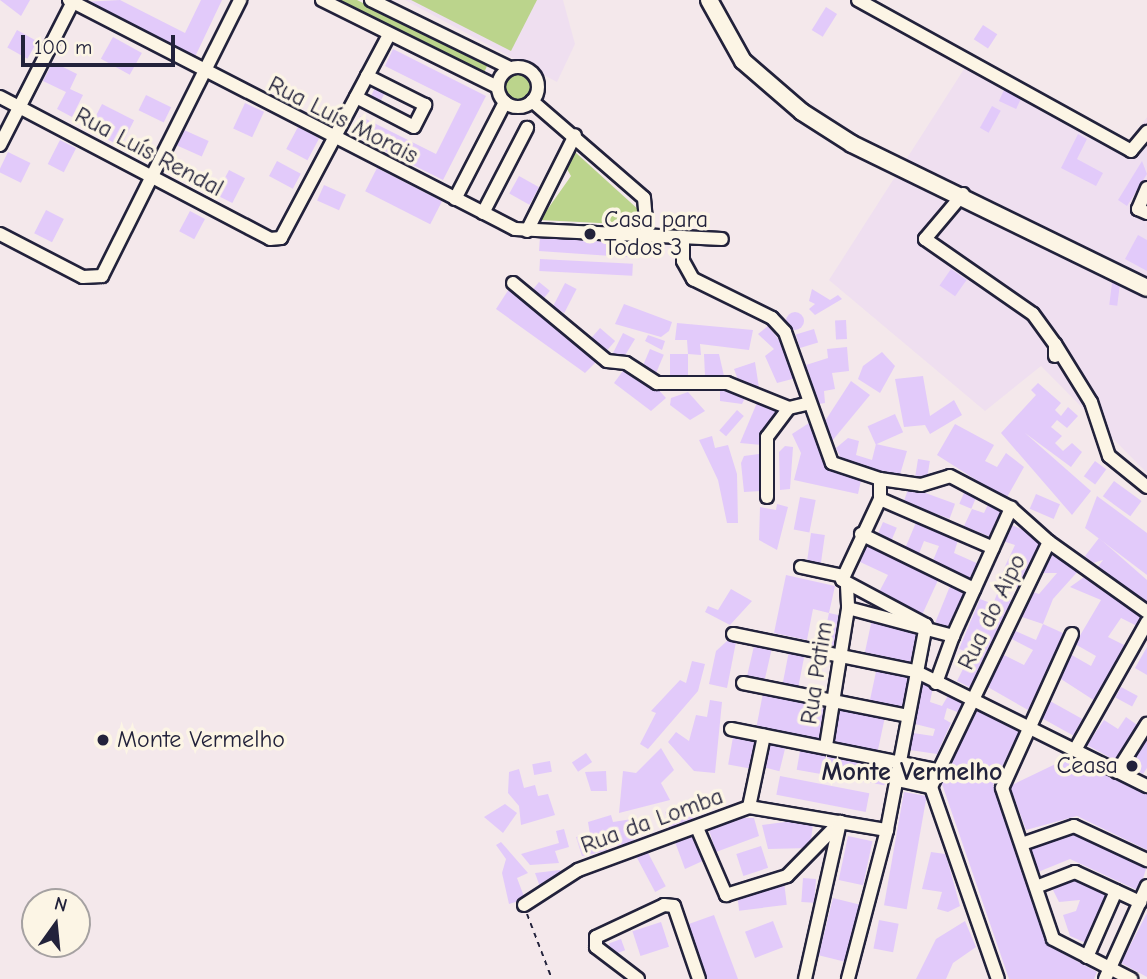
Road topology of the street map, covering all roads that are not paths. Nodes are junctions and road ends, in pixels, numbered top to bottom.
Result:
1 (240, 0) edge
2 (322, 0) edge
3 (371, 0) edge
4 (709, 0) edge
5 (858, 0) edge
6 (72, 1) edge
7 (389, 35) junction
8 (510, 68) junction
9 (201, 72) junction
10 (367, 76) junction
11 (497, 87) junction
12 (0, 97) edge
13 (356, 97) junction
14 (532, 101) junction
15 (505, 102) junction
16 (19, 107) junction
17 (527, 128) dead end
18 (1147, 132) edge
19 (575, 135) junction
20 (335, 139) junction
21 (0, 145) edge
22 (150, 177) junction
23 (1147, 188) edge
24 (963, 194) junction
25 (455, 199) junction
26 (483, 213) junction
27 (1147, 214) edge
28 (527, 230) junction
29 (0, 234) edge
30 (646, 235) junction
31 (683, 237) junction
32 (722, 239) dead end
33 (513, 283) dead end
34 (1147, 288) edge
35 (807, 404) junction
36 (789, 408) junction
37 (880, 479) junction
38 (1147, 487) edge
39 (767, 497) dead end
40 (880, 499) junction
41 (1011, 508) junction
42 (861, 534) junction
43 (1049, 542) junction
44 (993, 548) junction
45 (801, 567) dead end
46 (843, 580) junction
47 (974, 589) junction
48 (848, 608) junction
49 (1147, 612) edge
50 (1147, 622) edge
51 (926, 625) junction
52 (733, 634) dead end
53 (1072, 634) dead end
54 (953, 636) junction
55 (843, 656) junction
56 (915, 671) junction
57 (743, 683) dead end
58 (936, 683) junction
59 (835, 700) junction
60 (972, 700) junction
61 (908, 716) junction
62 (1147, 724) edge
63 (1028, 728) junction
64 (731, 729) dead end
65 (764, 736) junction
66 (826, 746) junction
67 (1075, 750) junction
68 (901, 761) junction
69 (937, 770) junction
70 (1117, 772) junction
71 (897, 780) junction
72 (1147, 786) edge
73 (931, 787) junction
74 (748, 807) junction
75 (840, 822) junction
76 (698, 830) junction
77 (887, 830) junction
78 (1022, 844) junction
79 (1147, 860) edge
80 (1147, 886) edge
81 (1036, 887) junction
82 (1115, 891) junction
83 (1140, 902) junction
84 (524, 905) road end
85 (1087, 957) junction
86 (1107, 974) edge
87 (638, 979) edge
88 (699, 979) edge
89 (805, 979) edge
90 (848, 979) edge
91 (998, 979) edge
92 (1131, 979) edge

1 - 9 street
2 - 7 street
3 - 8 street
4 - 24 main road
5 - 18 street
6 - 9 street, Rua Luís Morais
6 - 16 street
7 - 10 street
7 - 11 street
8 - 11 street
8 - 14 street
9 - 20 street, Rua Luís Morais
9 - 22 street
10 - 13 street
10 - 13 street
11 - 15 street
12 - 16 street, Rua Luís Rendal
13 - 20 street
14 - 15 street
14 - 19 street
15 - 25 street
16 - 21 street
16 - 22 street, Rua Luís Rendal
17 - 26 street
19 - 28 street
19 - 30 street
20 - 22 street, Rua Luís Rendal
20 - 25 street, Rua Luís Morais
22 - 29 street
23 - 27 street
24 - 34 main road
24 - 38 street
25 - 26 street, Rua Luís Morais
26 - 28 street, Rua Luís Morais
28 - 30 street, Rua Luís Morais
30 - 31 street, Rua Luís Morais
31 - 32 street, Rua Luís Morais
31 - 35 street
33 - 36 street
35 - 36 street
35 - 37 street
36 - 39 street
37 - 40 street
37 - 41 street
40 - 42 street
40 - 44 street
41 - 43 street
41 - 44 street
42 - 46 street
42 - 47 street
43 - 49 street
43 - 60 street, Rua do Aipo
44 - 47 street
45 - 46 street
46 - 48 street, Rua Patim
46 - 51 street
47 - 54 street
48 - 51 street
48 - 55 street, Rua Patim
50 - 67 street
51 - 54 street
51 - 56 street
52 - 55 street
53 - 63 street
54 - 58 street
55 - 56 street
55 - 59 street, Rua Patim
56 - 58 street
56 - 61 street
57 - 59 street
58 - 60 street
59 - 61 street
59 - 66 street, Rua Patim
60 - 63 street
60 - 69 street, Rua do Aipo
61 - 68 street
62 - 70 street
63 - 67 street
63 - 78 street
64 - 65 street
65 - 66 street
65 - 74 street
66 - 68 street
67 - 70 street
68 - 69 street
68 - 71 street
69 - 73 street, Rua do Aipo
70 - 72 street
71 - 73 street
71 - 77 street
73 - 91 street
74 - 75 street, Rua da Lomba
74 - 76 street, Rua da Lomba
75 - 76 street
75 - 77 street, Rua da Lomba
75 - 89 street
76 - 84 street, Rua da Lomba
77 - 90 street
78 - 79 street
78 - 81 street
80 - 83 street
81 - 82 street
81 - 85 street
82 - 83 street
82 - 85 street
83 - 86 street
85 - 86 street
86 - 92 street
87 - 88 street

